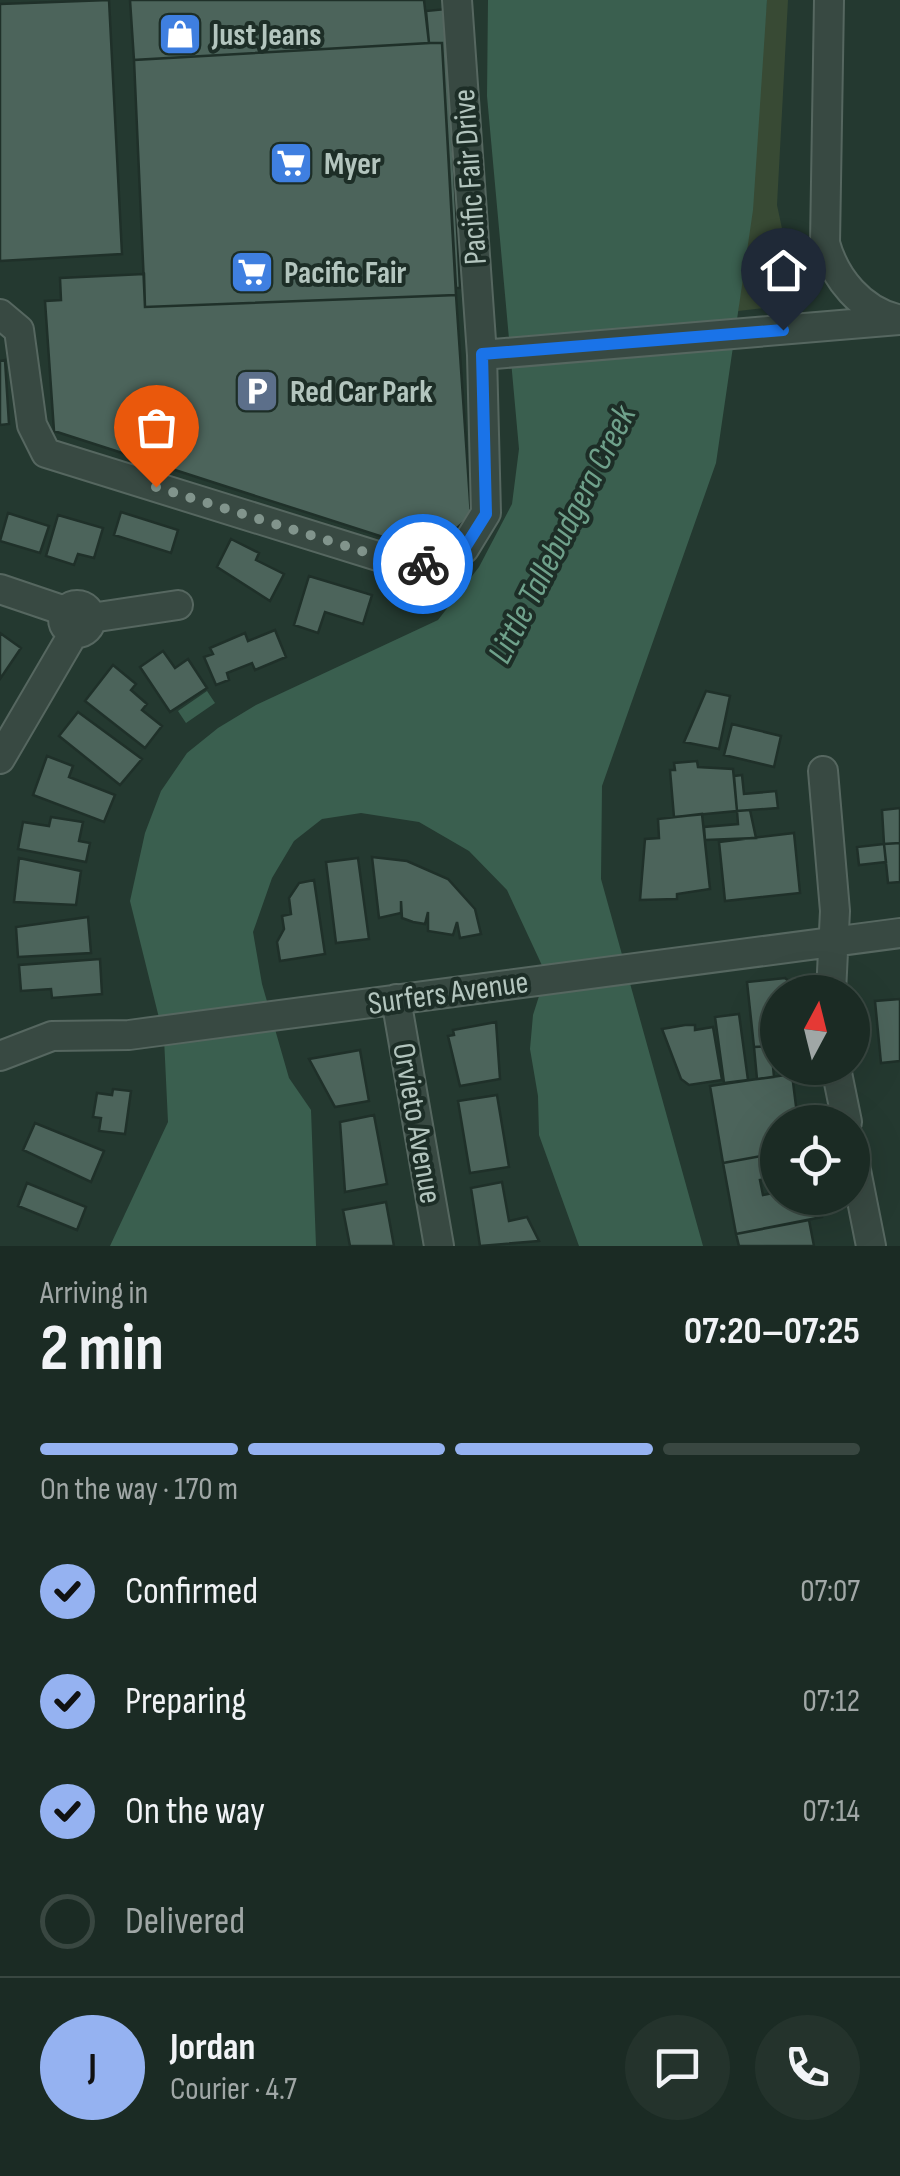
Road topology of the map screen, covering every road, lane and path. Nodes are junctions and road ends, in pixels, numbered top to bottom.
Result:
1 (457, 0) edge
2 (829, 0) edge
3 (0, 314) edge
4 (900, 320) edge
5 (493, 354) junction
6 (0, 589) edge
7 (178, 605) dead end
8 (76, 621) junction
9 (1, 753) edge
10 (823, 771) dead end
11 (900, 933) edge
12 (832, 940) junction
13 (831, 975) edge
14 (396, 1000) junction
15 (0, 1056) edge
16 (865, 1215) edge
17 (439, 1246) edge
18 (871, 1246) edge

1 - 5 street, Pacific Fair Drive
2 - 4 street
3 - 5 street, Pacific Fair Drive
4 - 5 street
6 - 8 street
7 - 8 street
8 - 9 street
10 - 12 street
11 - 12 street, Surfers Avenue
12 - 13 street
12 - 14 street, Surfers Avenue
14 - 15 street, Surfers Avenue
14 - 17 street, Orvieto Avenue
16 - 18 street

